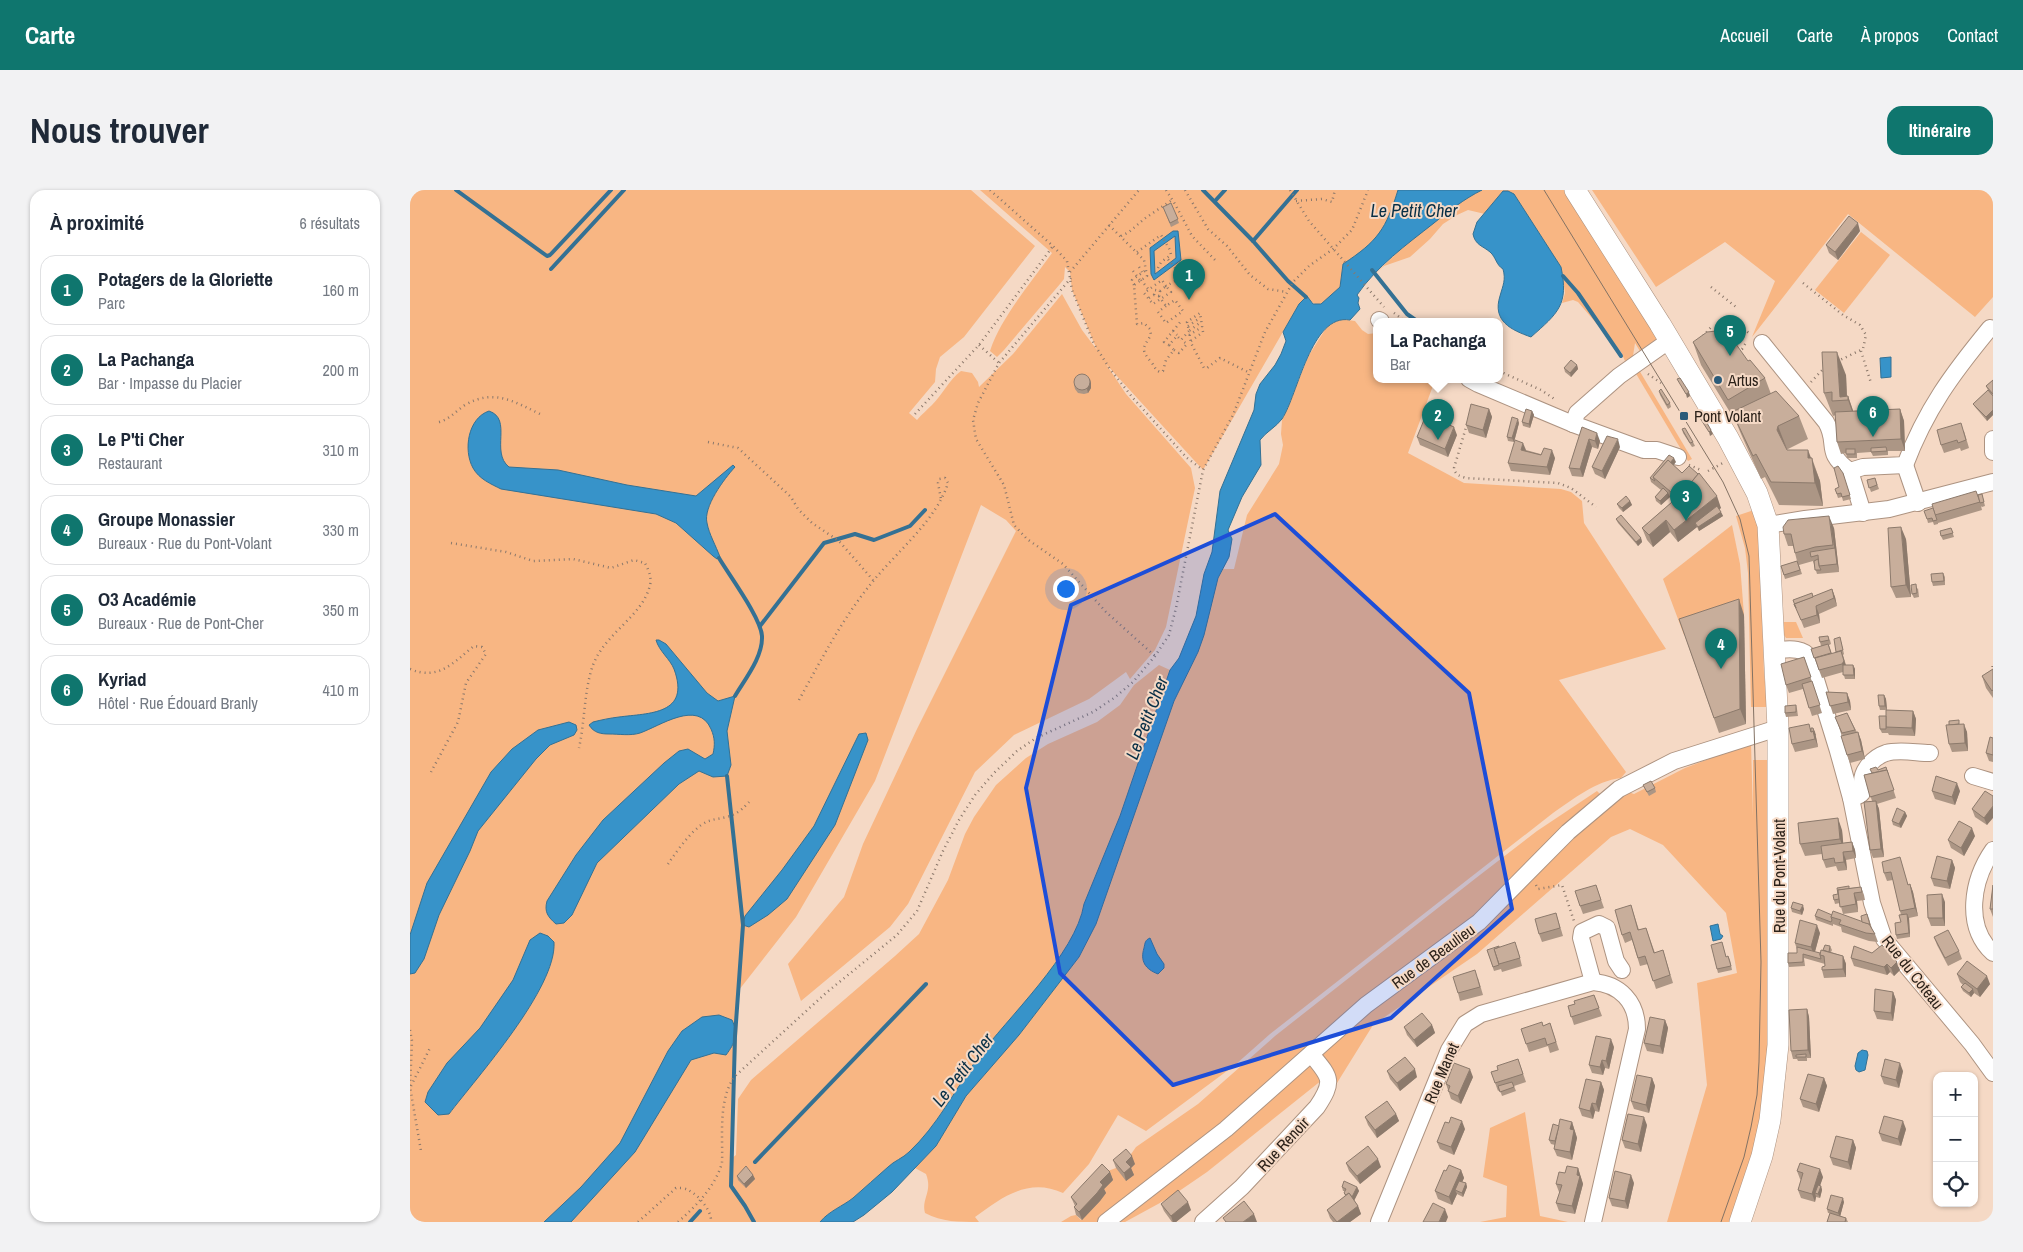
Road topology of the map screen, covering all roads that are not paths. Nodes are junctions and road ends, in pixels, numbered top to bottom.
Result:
1 (1575, 190) edge
2 (1990, 328) dead end
3 (1665, 332) junction
4 (1762, 343) dead end
5 (1476, 383) edge
6 (1575, 418) junction
7 (1993, 439) edge
8 (1993, 452) edge
9 (1678, 457) dead end
10 (1905, 465) junction
11 (1850, 471) junction
12 (1993, 482) edge
13 (1918, 503) junction
14 (1863, 513) junction
15 (1768, 526) junction
16 (1774, 650) junction
17 (1778, 728) junction
18 (1930, 753) dead end
19 (1973, 776) dead end
20 (1993, 782) edge
21 (1851, 798) junction
22 (1993, 850) edge
23 (1993, 953) edge
24 (1622, 970) dead end
25 (1593, 982) junction
26 (1312, 1054) junction
27 (1993, 1073) edge
28 (1106, 1222) edge
29 (1203, 1222) edge
30 (1379, 1222) edge
31 (1593, 1222) edge
32 (1740, 1222) edge

1 - 3 main road, Rue du Pont-Volant
2 - 10 street
3 - 6 street
3 - 15 main road, Rue du Pont-Volant
4 - 11 street
5 - 6 street
6 - 9 street
7 - 8 street
10 - 11 street
10 - 13 street
11 - 14 street
12 - 13 street
13 - 14 street
14 - 15 street
15 - 16 main road, Rue du Pont-Volant
16 - 17 main road, Rue du Pont-Volant
16 - 21 street, Rue du Coteau
17 - 26 street, Rue de Beaulieu
17 - 32 main road, Rue du Pont-Volant
18 - 21 street
19 - 20 street
21 - 27 street, Rue du Coteau
22 - 23 street
24 - 25 street
25 - 30 street, Rue Manet
25 - 31 street
26 - 28 street, Rue de Beaulieu
26 - 29 street, Rue Renoir

